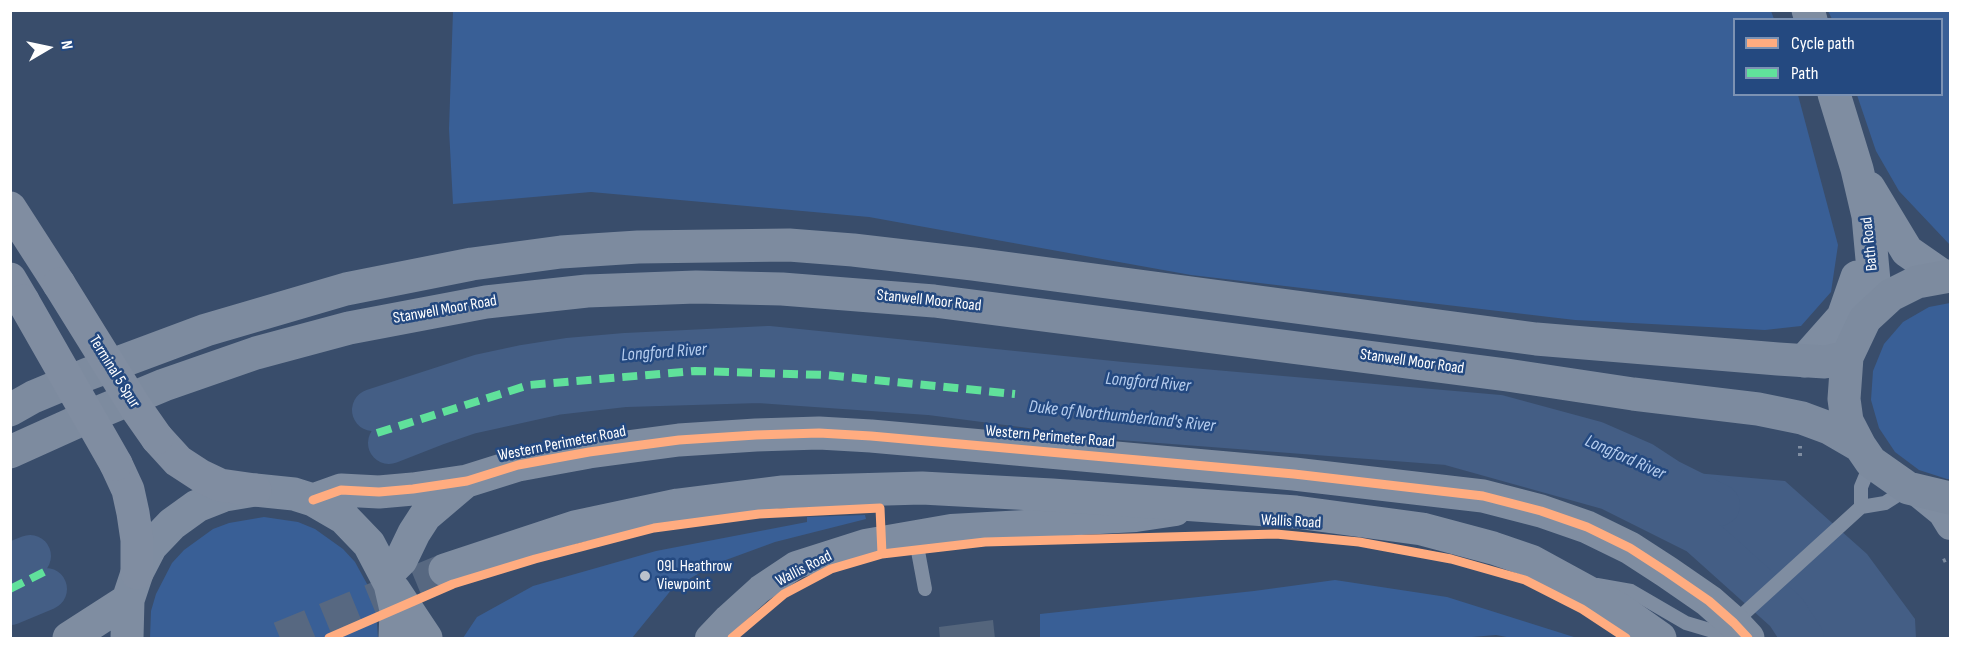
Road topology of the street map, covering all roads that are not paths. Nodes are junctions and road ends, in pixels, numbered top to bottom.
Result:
1 (1835, 96) edge
2 (1857, 168) junction
3 (10, 208) edge
4 (1868, 216) junction
5 (1947, 276) edge
6 (17, 290) edge
7 (1865, 320) junction
8 (1847, 357) junction
9 (1804, 361) junction
10 (10, 410) edge
11 (10, 452) edge
12 (1866, 454) junction
13 (467, 481) junction
14 (1912, 489) junction
15 (255, 490) junction
16 (1950, 498) edge
17 (313, 500) junction
18 (1213, 506) junction
19 (1858, 509) junction
20 (1950, 526) edge
21 (915, 535) junction
22 (445, 570) tunnel mouth
23 (388, 579) junction
24 (1565, 579) junction
25 (132, 587) junction
26 (925, 590) dead end
27 (1734, 629) edge
28 (69, 639) edge
29 (127, 639) edge
30 (395, 639) edge
31 (426, 639) edge
32 (709, 639) edge
33 (1660, 639) edge

1 - 2 street, Bath Road
2 - 4 street, Bath Road
2 - 5 street, Bath Road
3 - 15 highway, Terminal 5 Spur, bridge
4 - 7 street, Bath Road
4 - 9 street
5 - 7 main road
6 - 25 highway, bridge
7 - 8 main road
8 - 9 main road
8 - 12 main road
9 - 10 main road
11 - 12 main road, Stanwell Moor Road
12 - 14 main road, Stanwell Moor Road
12 - 19 lane
13 - 17 street, Western Perimeter Road
13 - 23 street, Western Perimeter Road
13 - 27 street, Western Perimeter Road
14 - 16 main road
14 - 19 lane
14 - 20 street
15 - 17 street
15 - 25 street
17 - 23 street
18 - 21 street, Wallis Road
18 - 22 street
18 - 24 street
19 - 27 lane
21 - 26 lane
21 - 32 street, Wallis Road
23 - 30 street
23 - 31 street
24 - 27 lane
24 - 33 street
25 - 28 street
25 - 29 street

